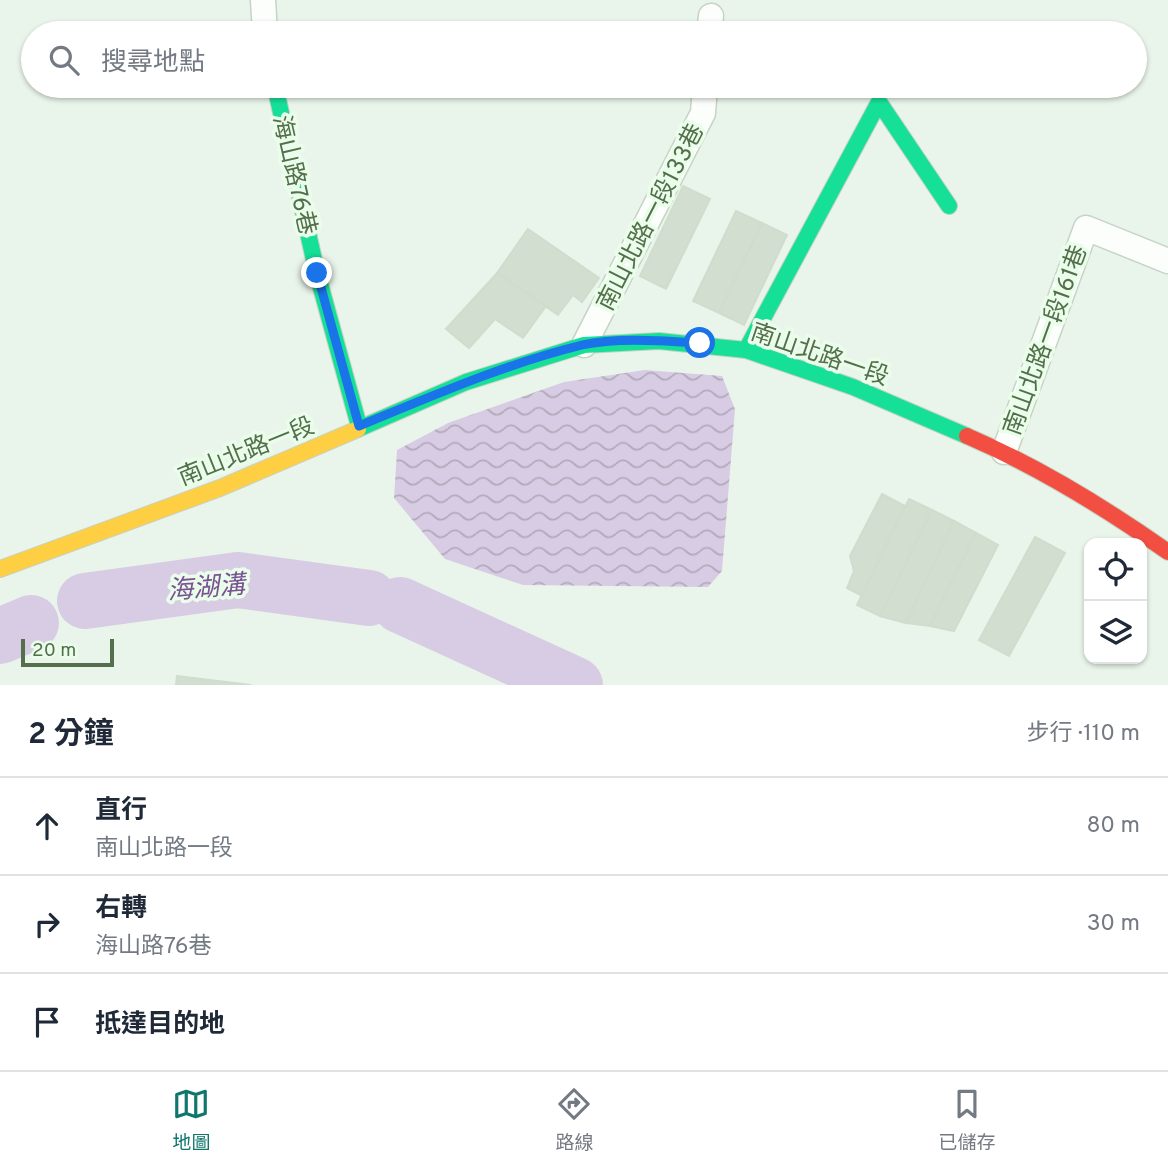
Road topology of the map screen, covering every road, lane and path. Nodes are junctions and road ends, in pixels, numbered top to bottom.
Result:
1 (263, 0) edge
2 (264, 21) edge
3 (278, 98) edge
4 (704, 98) edge
5 (949, 206) dead end
6 (1168, 261) edge
7 (584, 345) junction
8 (746, 350) junction
9 (359, 426) junction
10 (1004, 452) junction
11 (1168, 552) edge
12 (0, 569) edge

1 - 2 street
3 - 9 street, 海山路76巷
4 - 7 street, 南山北路一段133巷
5 - 8 street
6 - 10 street, 南山北路一段161巷
7 - 8 street, 南山北路一段
7 - 9 street, 南山北路一段
8 - 10 street, 南山北路一段
9 - 12 street, 南山北路一段
10 - 11 street, 南山北路一段

